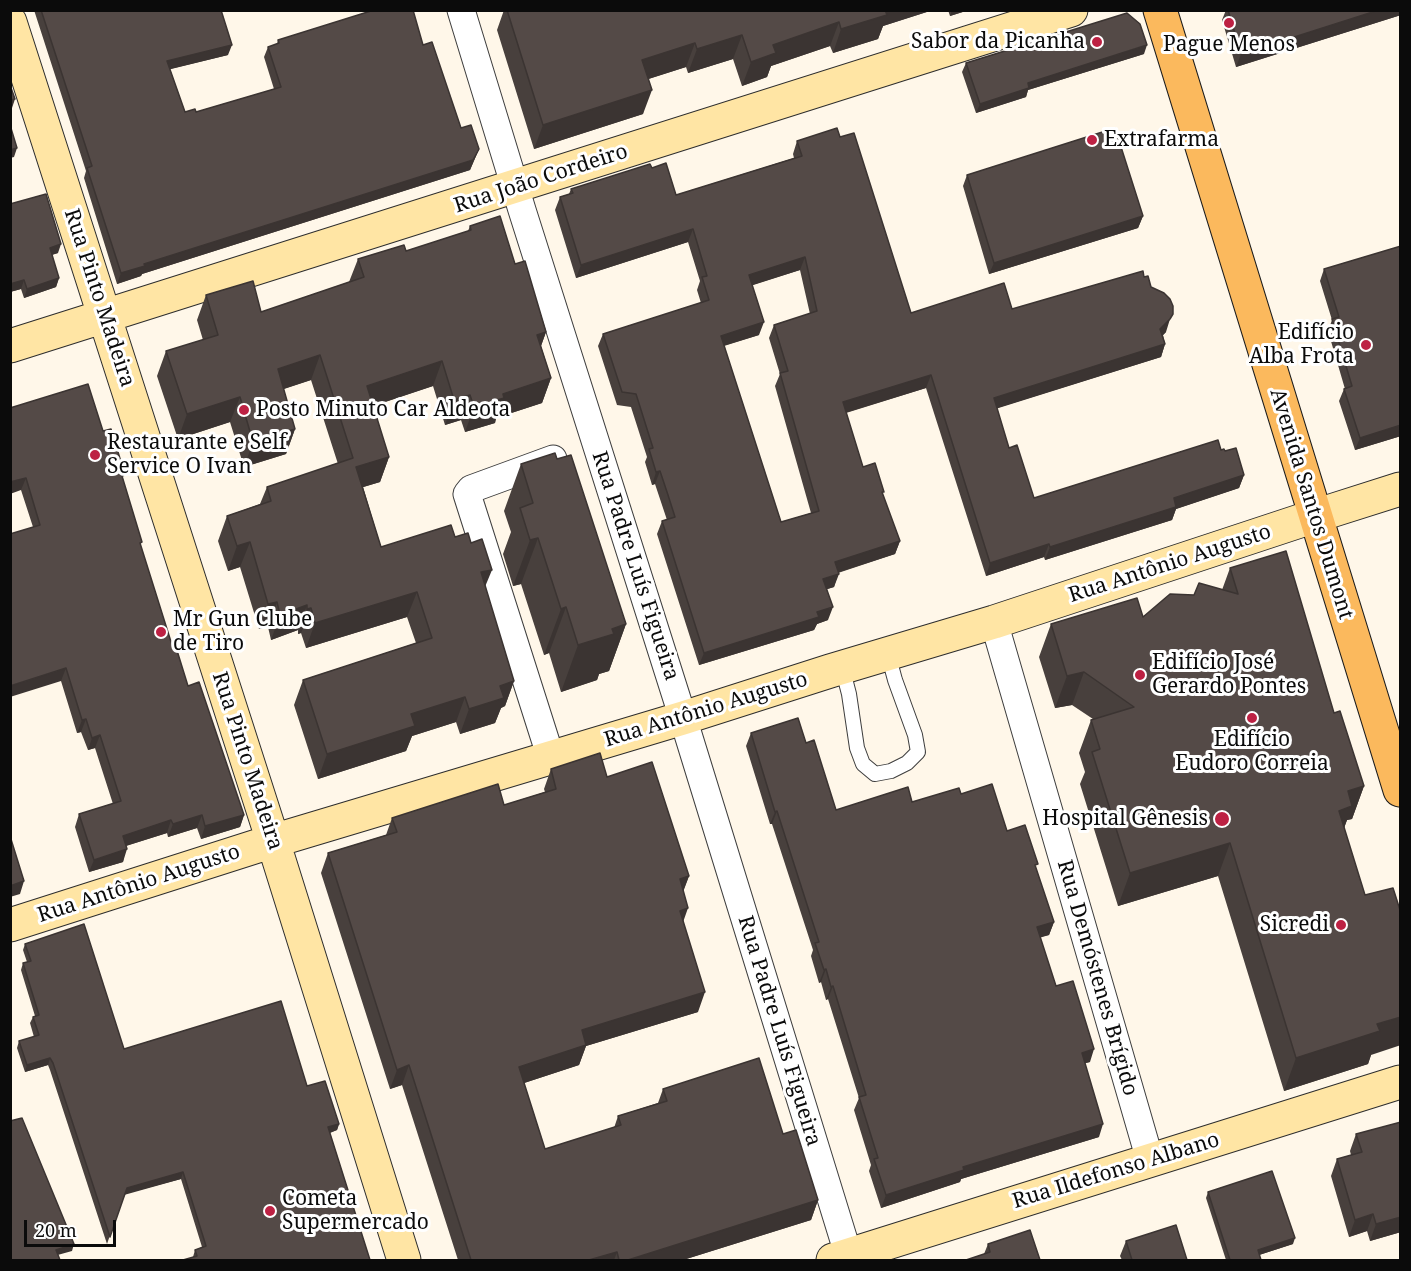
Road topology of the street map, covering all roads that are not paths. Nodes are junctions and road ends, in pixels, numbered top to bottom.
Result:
1 (461, 10) edge
2 (1071, 10) edge
3 (1160, 10) edge
4 (10, 22) edge
5 (515, 188) junction
6 (105, 316) junction
7 (10, 346) edge
8 (557, 458) edge
9 (1401, 489) edge
10 (1315, 516) junction
11 (994, 622) junction
12 (888, 654) junction
13 (842, 667) junction
14 (684, 718) junction
15 (551, 758) junction
16 (1401, 790) edge
17 (273, 842) junction
18 (10, 925) edge
19 (1401, 1082) edge
20 (1150, 1160) junction
21 (844, 1259) edge
22 (404, 1260) edge

1 - 5 street, Rua Padre Luís Figueira
2 - 5 street, Rua João Cordeiro
3 - 10 main road, Avenida Santos Dumont
4 - 6 street, Rua Pinto Madeira
5 - 6 street, Rua João Cordeiro
5 - 14 street, Rua Padre Luís Figueira
6 - 7 street, Rua João Cordeiro
6 - 17 street, Rua Pinto Madeira
8 - 15 street
9 - 10 street, Rua Antônio Augusto
10 - 11 street, Rua Antônio Augusto
10 - 16 main road, Avenida Santos Dumont
11 - 12 street, Rua Antônio Augusto
11 - 20 street, Rua Demóstenes Brígido
12 - 13 street, Rua Antônio Augusto
12 - 13 lane
13 - 14 street, Rua Antônio Augusto
14 - 15 street, Rua Antônio Augusto
14 - 21 street, Rua Padre Luís Figueira
15 - 17 street, Rua Antônio Augusto
17 - 18 street, Rua Antônio Augusto
17 - 22 street, Rua Pinto Madeira
19 - 20 street, Rua Ildefonso Albano
20 - 21 street, Rua Ildefonso Albano

